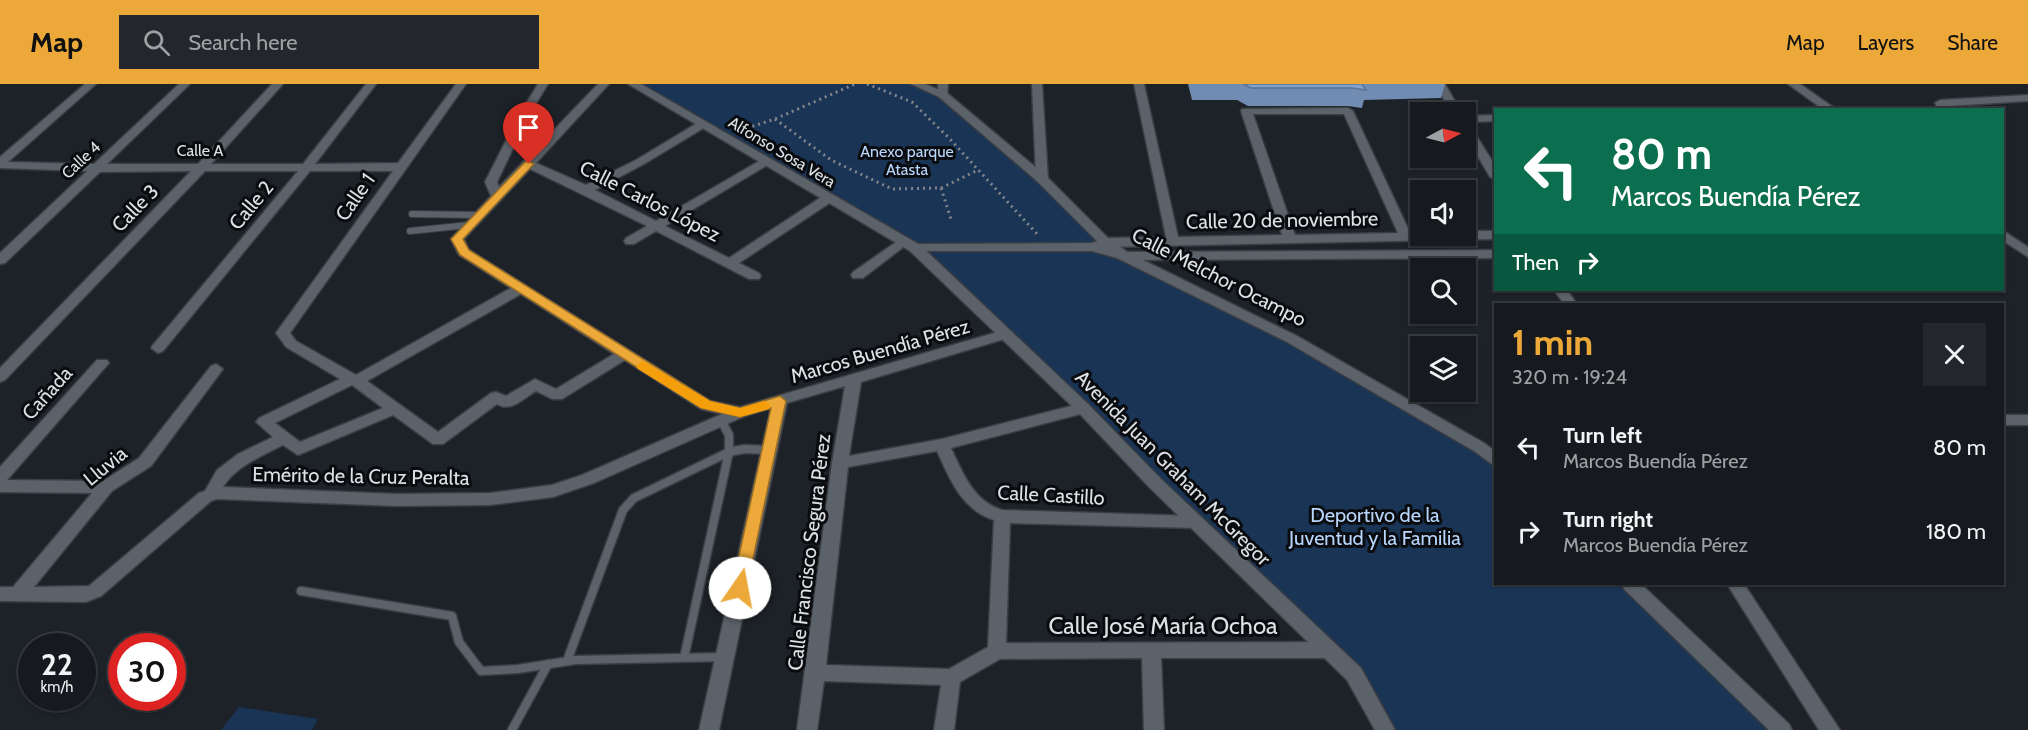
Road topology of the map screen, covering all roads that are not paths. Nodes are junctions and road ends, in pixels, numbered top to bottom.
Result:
1 (91, 84) edge
2 (185, 84) edge
3 (278, 84) edge
4 (371, 84) edge
5 (460, 84) edge
6 (543, 84) edge
7 (604, 84) edge
8 (633, 84) edge
9 (916, 84) edge
10 (1037, 84) edge
11 (1139, 84) edge
12 (1440, 84) edge
13 (1794, 84) edge
14 (943, 90) edge
15 (2028, 98) edge
16 (1450, 102) edge
17 (1829, 108) edge
18 (1944, 108) edge
19 (1494, 118) edge
20 (1476, 119) edge
21 (703, 124) junction
22 (1476, 144) edge
23 (765, 162) junction
24 (0, 164) edge
25 (529, 164) junction
26 (203, 166) junction
27 (307, 166) junction
28 (400, 166) junction
29 (98, 168) junction
30 (1494, 174) edge
31 (1042, 179) junction
32 (586, 190) junction
33 (497, 197) junction
34 (827, 199) junction
35 (412, 214) dead end
36 (474, 220) junction
37 (654, 227) junction
38 (410, 231) dead end
39 (1476, 235) edge
40 (1494, 235) edge
41 (2004, 236) edge
42 (1406, 237) junction
43 (1410, 237) edge
44 (1290, 239) junction
45 (630, 241) dead end
46 (1173, 241) junction
47 (1099, 244) junction
48 (908, 245) junction
49 (2028, 253) edge
50 (1494, 254) edge
51 (1124, 256) junction
52 (0, 260) edge
53 (730, 263) junction
54 (858, 275) dead end
55 (754, 276) dead end
56 (521, 288) junction
57 (1006, 334) junction
58 (158, 348) dead end
59 (624, 354) junction
60 (20, 358) junction
61 (0, 359) edge
62 (102, 363) dead end
63 (216, 369) dead end
64 (0, 377) edge
65 (854, 379) junction
66 (354, 380) junction
67 (780, 401) junction
68 (1083, 408) junction
69 (394, 409) junction
70 (740, 412) junction
71 (721, 420) junction
72 (2004, 420) edge
73 (2028, 420) edge
74 (283, 439) junction
75 (942, 445) junction
76 (770, 450) junction
77 (729, 452) junction
78 (1494, 459) edge
79 (840, 463) junction
80 (0, 477) edge
81 (0, 486) edge
82 (106, 487) junction
83 (211, 494) junction
84 (1002, 516) junction
85 (1196, 522) junction
86 (1631, 585) edge
87 (1736, 585) edge
88 (301, 591) dead end
89 (0, 594) edge
90 (18, 594) junction
91 (1329, 650) junction
92 (997, 651) junction
93 (1151, 651) junction
94 (725, 657) junction
95 (684, 658) junction
96 (567, 661) junction
97 (548, 664) junction
98 (816, 673) junction
99 (951, 676) junction
100 (512, 730) edge
101 (709, 730) edge
102 (807, 730) edge
103 (944, 730) edge
104 (1154, 730) edge
105 (1385, 730) edge
106 (1782, 730) edge
107 (1830, 730) edge

1 - 24 street
2 - 29 street, Calle 4
3 - 26 street, Calle 3
4 - 27 street, Calle 2
5 - 28 street, Calle 1
6 - 33 street
7 - 25 street, Marcos Buendía Pérez
8 - 21 street, Alfonso Sosa Vera
9 - 14 street, Calle Melchor Ocampo
10 - 31 street
11 - 46 street
12 - 16 street
13 - 17 street
14 - 31 street, Calle Melchor Ocampo
15 - 18 street
19 - 20 street
21 - 23 street, Alfonso Sosa Vera
21 - 32 street
22 - 30 street
23 - 34 street, Alfonso Sosa Vera
23 - 37 street
24 - 29 street, Calle A
25 - 32 street, Calle Carlos López
25 - 33 street, Marcos Buendía Pérez
26 - 27 street, Calle A
26 - 29 street, Calle A
26 - 60 street, Calle 3
27 - 28 street, Calle A
27 - 58 street, Calle 2
28 - 66 street, Calle 1
29 - 52 street, Calle 4
31 - 47 street, Calle Melchor Ocampo
32 - 37 street, Calle Carlos López
33 - 36 street, Marcos Buendía Pérez
34 - 48 street, Alfonso Sosa Vera
34 - 53 street
35 - 36 lane
36 - 38 lane
36 - 56 street, Marcos Buendía Pérez
37 - 45 street
37 - 53 street, Calle Carlos López
39 - 40 street
41 - 49 street
42 - 43 street, Calle 20 de noviembre
42 - 44 street, Calle 20 de noviembre
42 - 44 street
44 - 46 street, Calle 20 de noviembre
46 - 47 street, Calle 20 de noviembre
47 - 48 street
47 - 51 street, Calle Melchor Ocampo
48 - 54 street
48 - 57 street, Avenida Juan Graham McGregor
50 - 51 street, Calle 20 de noviembre
51 - 78 street, Calle Melchor Ocampo
53 - 55 street, Calle Carlos López
56 - 59 street, Marcos Buendía Pérez
56 - 66 street
57 - 65 street, Marcos Buendía Pérez
57 - 68 street, Avenida Juan Graham McGregor
59 - 69 street
59 - 70 street, Marcos Buendía Pérez
60 - 61 street
60 - 64 street, Calle 3
62 - 80 street, Cañada
63 - 82 street, Lluvia
65 - 67 street, Marcos Buendía Pérez
65 - 79 street, Calle Francisco Segura Pérez
66 - 69 street
66 - 74 street
67 - 70 street, Marcos Buendía Pérez
67 - 76 street
68 - 75 street
68 - 85 street, Avenida Juan Graham McGregor
69 - 74 street
70 - 71 street, Emérito de la Cruz Peralta
71 - 77 lane
71 - 83 street, Emérito de la Cruz Peralta
72 - 73 street
74 - 83 street
75 - 79 street
75 - 84 street, Calle Castillo
76 - 77 lane
76 - 94 street
77 - 95 lane
77 - 96 lane
79 - 98 street, Calle Francisco Segura Pérez
81 - 82 street
82 - 90 street, Lluvia
83 - 90 street
84 - 85 street, Calle Castillo
84 - 92 street
85 - 91 street, Avenida Juan Graham McGregor
86 - 106 street
87 - 107 street
88 - 97 lane
89 - 90 street
91 - 93 street, Calle José María Ochoa
91 - 105 street, Avenida Juan Graham McGregor
92 - 93 street, Calle José María Ochoa
92 - 99 street
93 - 104 street
94 - 95 lane
94 - 101 street
95 - 96 lane
96 - 97 lane
97 - 100 lane
98 - 99 street
98 - 102 street, Calle Francisco Segura Pérez
99 - 103 street

